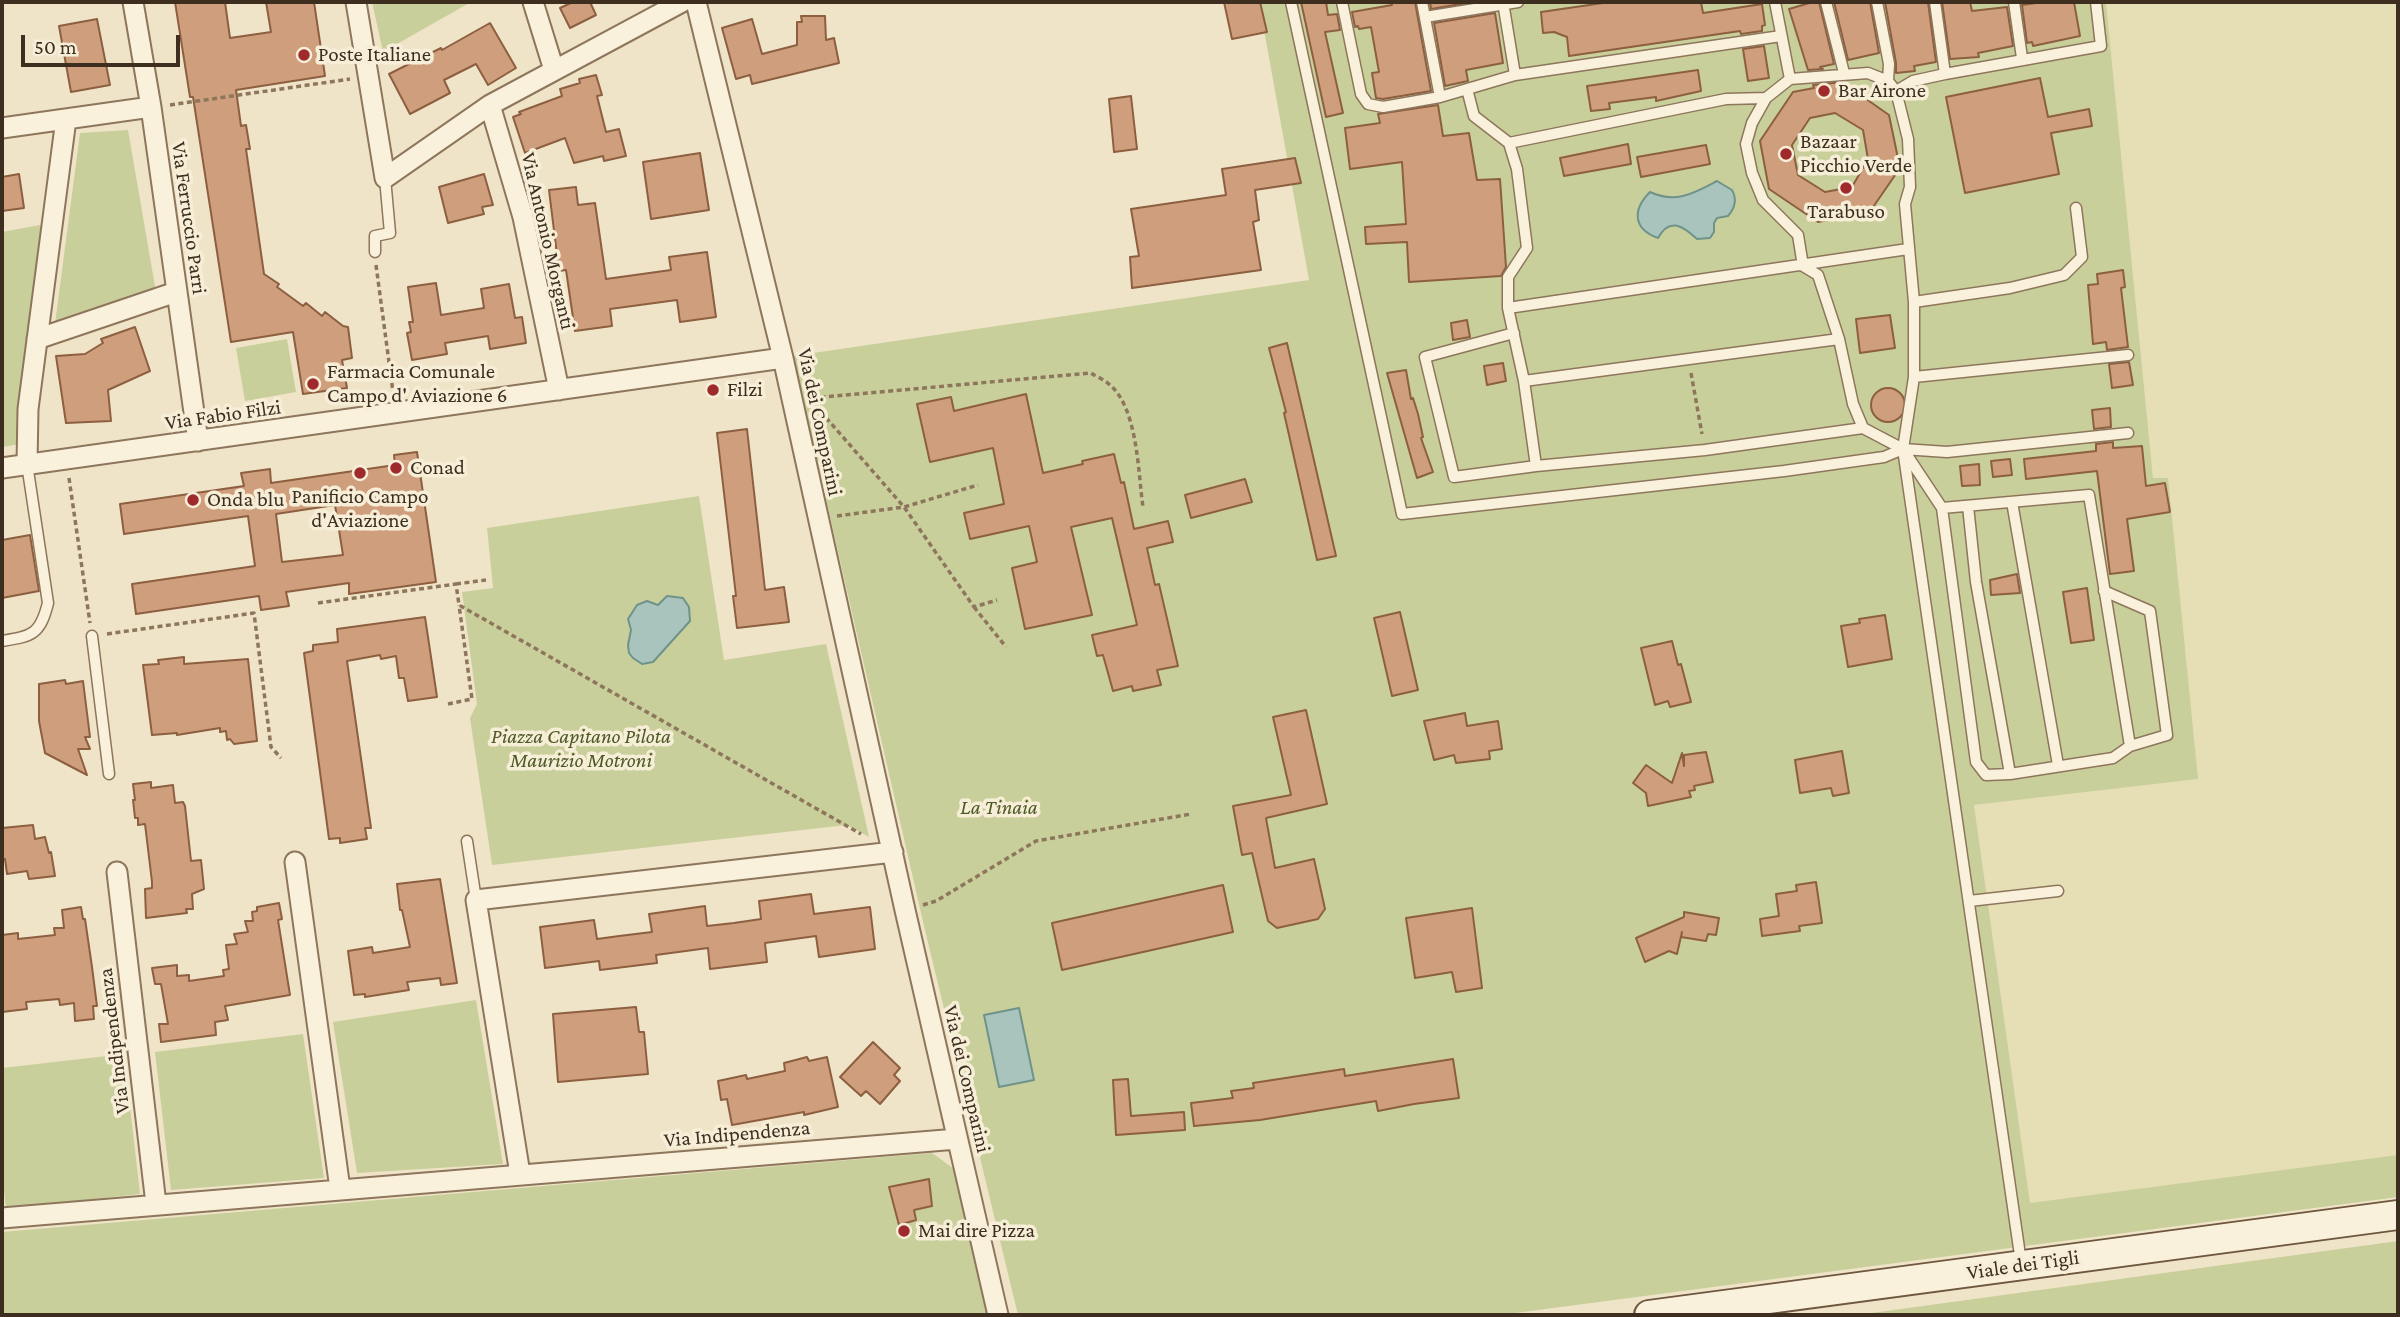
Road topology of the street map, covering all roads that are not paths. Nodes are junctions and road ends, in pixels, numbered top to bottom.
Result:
1 (133, 2) edge
2 (356, 2) edge
3 (533, 2) edge
4 (682, 2) edge
5 (696, 2) edge
6 (1291, 2) edge
7 (1342, 2) edge
8 (1422, 2) edge
9 (1518, 2) edge
10 (1775, 2) edge
11 (1826, 2) edge
12 (1877, 2) edge
13 (1935, 2) edge
14 (2014, 2) edge
15 (2096, 2) edge
16 (1503, 3) edge
17 (1425, 17) junction
18 (1781, 36) junction
19 (2022, 58) junction
20 (554, 71) junction
21 (1844, 73) junction
22 (1945, 74) junction
23 (1515, 75) junction
24 (1790, 79) junction
25 (1888, 80) junction
26 (1468, 89) junction
27 (1896, 91) junction
28 (1440, 97) junction
29 (1766, 98) junction
30 (490, 105) junction
31 (151, 107) junction
32 (66, 120) junction
33 (2, 128) edge
34 (1509, 143) junction
35 (385, 178) junction
36 (2076, 208) dead end
37 (1908, 249) junction
38 (375, 252) road end
39 (1803, 266) junction
40 (176, 292) junction
41 (1914, 302) junction
42 (1508, 308) junction
43 (1514, 333) junction
44 (37, 339) junction
45 (1839, 339) junction
46 (2128, 355) dead end
47 (783, 358) junction
48 (1914, 377) junction
49 (1524, 382) junction
50 (559, 390) junction
51 (1863, 428) junction
52 (2128, 433) dead end
53 (198, 441) junction
54 (1903, 449) junction
55 (27, 464) junction
56 (1536, 466) junction
57 (2, 468) edge
58 (2012, 502) junction
59 (1968, 506) junction
60 (1942, 508) junction
61 (2104, 591) junction
62 (92, 636) road end
63 (2, 641) edge
64 (2130, 746) junction
65 (2058, 765) junction
66 (109, 774) dead end
67 (2010, 774) junction
68 (467, 841) dead end
69 (893, 852) junction
70 (295, 862) dead end
71 (117, 872) dead end
72 (2058, 891) dead end
73 (476, 900) junction
74 (1969, 901) junction
75 (957, 1139) junction
76 (520, 1174) junction
77 (340, 1189) junction
78 (156, 1204) junction
79 (2398, 1215) edge
80 (2, 1218) edge
81 (2022, 1266) junction
82 (998, 1315) edge
83 (1649, 1315) edge

1 - 31 street, Via Ferruccio Parri
2 - 35 street
3 - 20 street
4 - 20 street
5 - 47 street, Via dei Comparini
6 - 54 lane
7 - 28 lane
8 - 17 lane
9 - 16 lane
10 - 18 lane
11 - 21 lane
12 - 25 lane
13 - 22 lane
14 - 19 lane
15 - 19 lane
16 - 17 lane
16 - 23 lane
17 - 28 lane
18 - 23 lane
18 - 24 lane
19 - 22 lane
20 - 30 street
21 - 24 lane
21 - 25 lane
22 - 27 lane
23 - 26 lane
24 - 29 lane
25 - 27 lane
26 - 28 lane
26 - 34 lane
27 - 37 lane
29 - 34 lane
29 - 39 lane
30 - 35 street
30 - 50 street, Via Antonio Morganti
31 - 32 street
31 - 40 street, Via Ferruccio Parri
32 - 33 street
32 - 44 street
34 - 42 lane
35 - 38 lane
36 - 41 lane
37 - 39 lane
37 - 41 lane
39 - 42 lane
39 - 45 lane
40 - 44 street
40 - 53 street, Via Ferruccio Parri
41 - 48 lane
42 - 43 lane
43 - 49 lane
43 - 56 lane
44 - 55 street
45 - 49 lane
45 - 51 lane
46 - 48 lane
47 - 50 street, Via Fabio Filzi
47 - 69 street, Via dei Comparini
48 - 54 lane
49 - 56 lane
50 - 53 street, Via Fabio Filzi
51 - 54 lane
51 - 56 lane
52 - 54 lane
53 - 55 street, Via Fabio Filzi
54 - 60 lane
54 - 74 lane
55 - 57 street, Via Fabio Filzi
55 - 63 lane
58 - 59 lane
58 - 61 lane
58 - 65 lane
59 - 60 lane
59 - 67 lane
60 - 67 lane
61 - 64 lane
61 - 64 lane
62 - 66 lane
64 - 65 lane
65 - 67 lane
68 - 73 lane
69 - 73 street
69 - 75 street, Via dei Comparini
70 - 77 street
71 - 78 street, Via Indipendenza
72 - 74 lane
73 - 76 street
74 - 81 lane
75 - 76 street, Via Indipendenza
75 - 82 street, Via dei Comparini
76 - 77 street, Via Indipendenza
77 - 78 street, Via Indipendenza
78 - 80 street, Via Indipendenza
79 - 81 street, Viale dei Tigli
81 - 83 street, Viale dei Tigli

